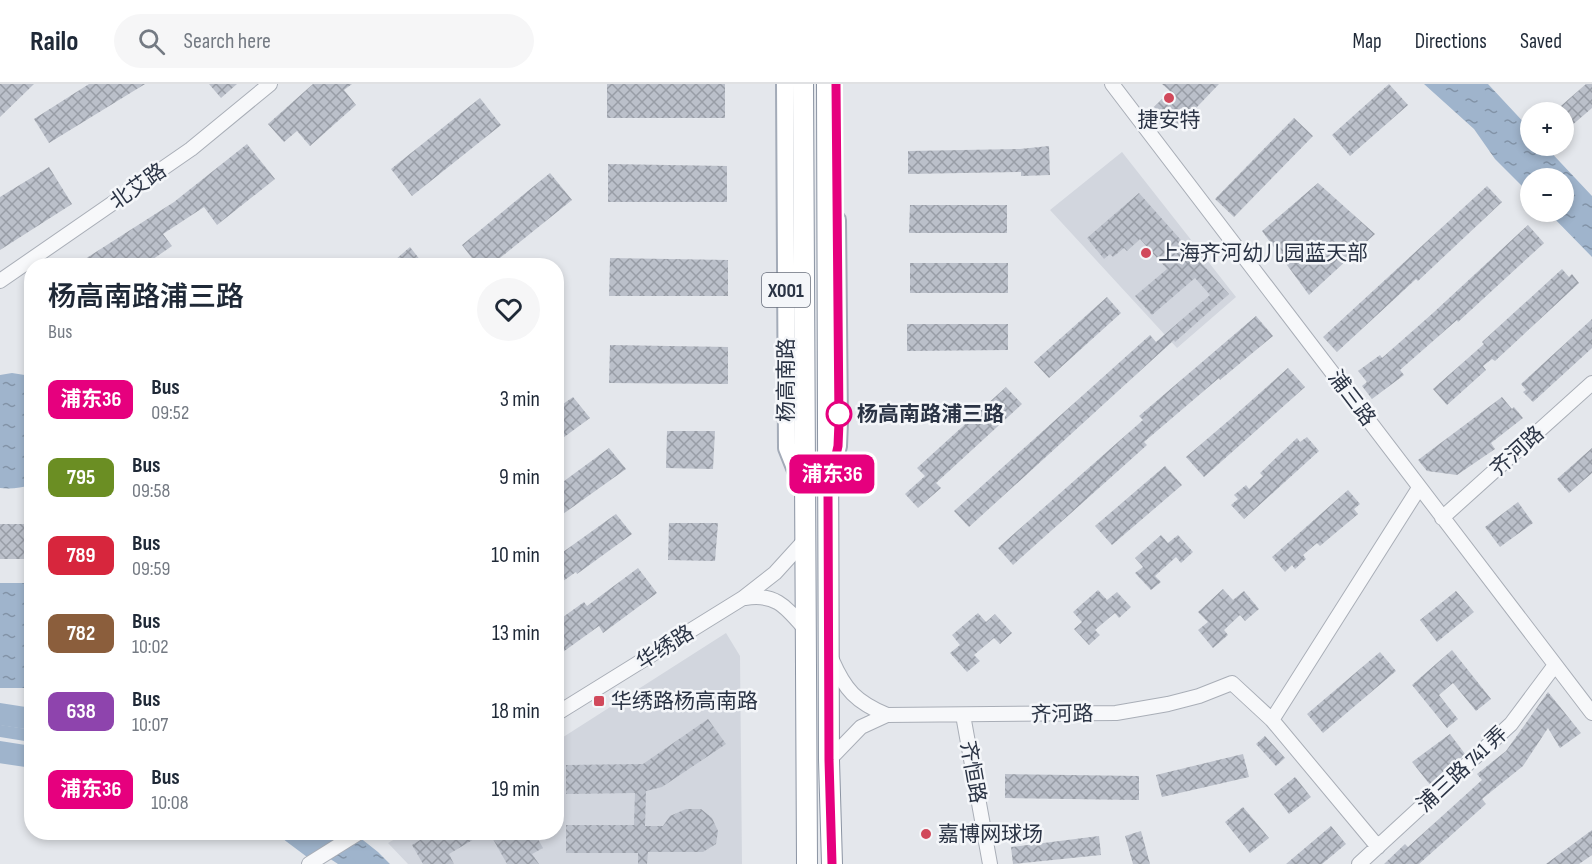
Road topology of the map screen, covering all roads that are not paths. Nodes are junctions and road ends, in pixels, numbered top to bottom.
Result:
1 (270, 84) edge
2 (784, 84) edge
3 (803, 84) edge
4 (827, 84) edge
5 (836, 84) edge
6 (1112, 84) edge
7 (33, 258) edge
8 (24, 264) edge
9 (0, 281) edge
10 (1592, 383) edge
11 (1419, 488) junction
12 (828, 491) junction
13 (805, 493) junction
14 (1442, 518) junction
15 (805, 540) junction
16 (743, 598) junction
17 (805, 628) junction
18 (828, 652) junction
19 (1555, 664) junction
20 (564, 709) edge
21 (1592, 713) edge
22 (887, 715) junction
23 (963, 715) junction
24 (1272, 720) junction
25 (829, 760) junction
26 (347, 840) edge
27 (1378, 847) junction
28 (314, 861) edge
29 (807, 864) edge
30 (832, 864) edge
31 (990, 864) edge
32 (1359, 864) edge

1 - 7 street, 北艾路
2 - 13 main road, 杨高南路 / X001
3 - 13 highway, 杨高南路 / X001
4 - 12 highway, 杨高南路 / X001
5 - 12 main road, 杨高南路 / X001
6 - 11 street, 浦三路
8 - 9 street, 北艾路
10 - 14 street, 齐河路
11 - 14 street, 浦三路
11 - 24 street
12 - 18 highway, 杨高南路 / X001
13 - 15 highway, 杨高南路
14 - 19 street, 浦三路
15 - 16 street, 华绣路
15 - 17 highway, 杨高南路
16 - 17 street
16 - 20 street, 华绣路
17 - 29 highway, 杨高南路
18 - 22 street, 齐河路
18 - 25 highway, 杨高南路 / X001
19 - 21 street, 浦三路
19 - 27 street, 浦三路 741 弄
22 - 23 street, 齐河路
22 - 25 street, 齐河路
23 - 24 street, 齐河路
23 - 31 street, 齐恒路
24 - 27 street
25 - 30 highway, 杨高南路 / X001
26 - 28 street
27 - 32 street, 浦三路 741 弄

